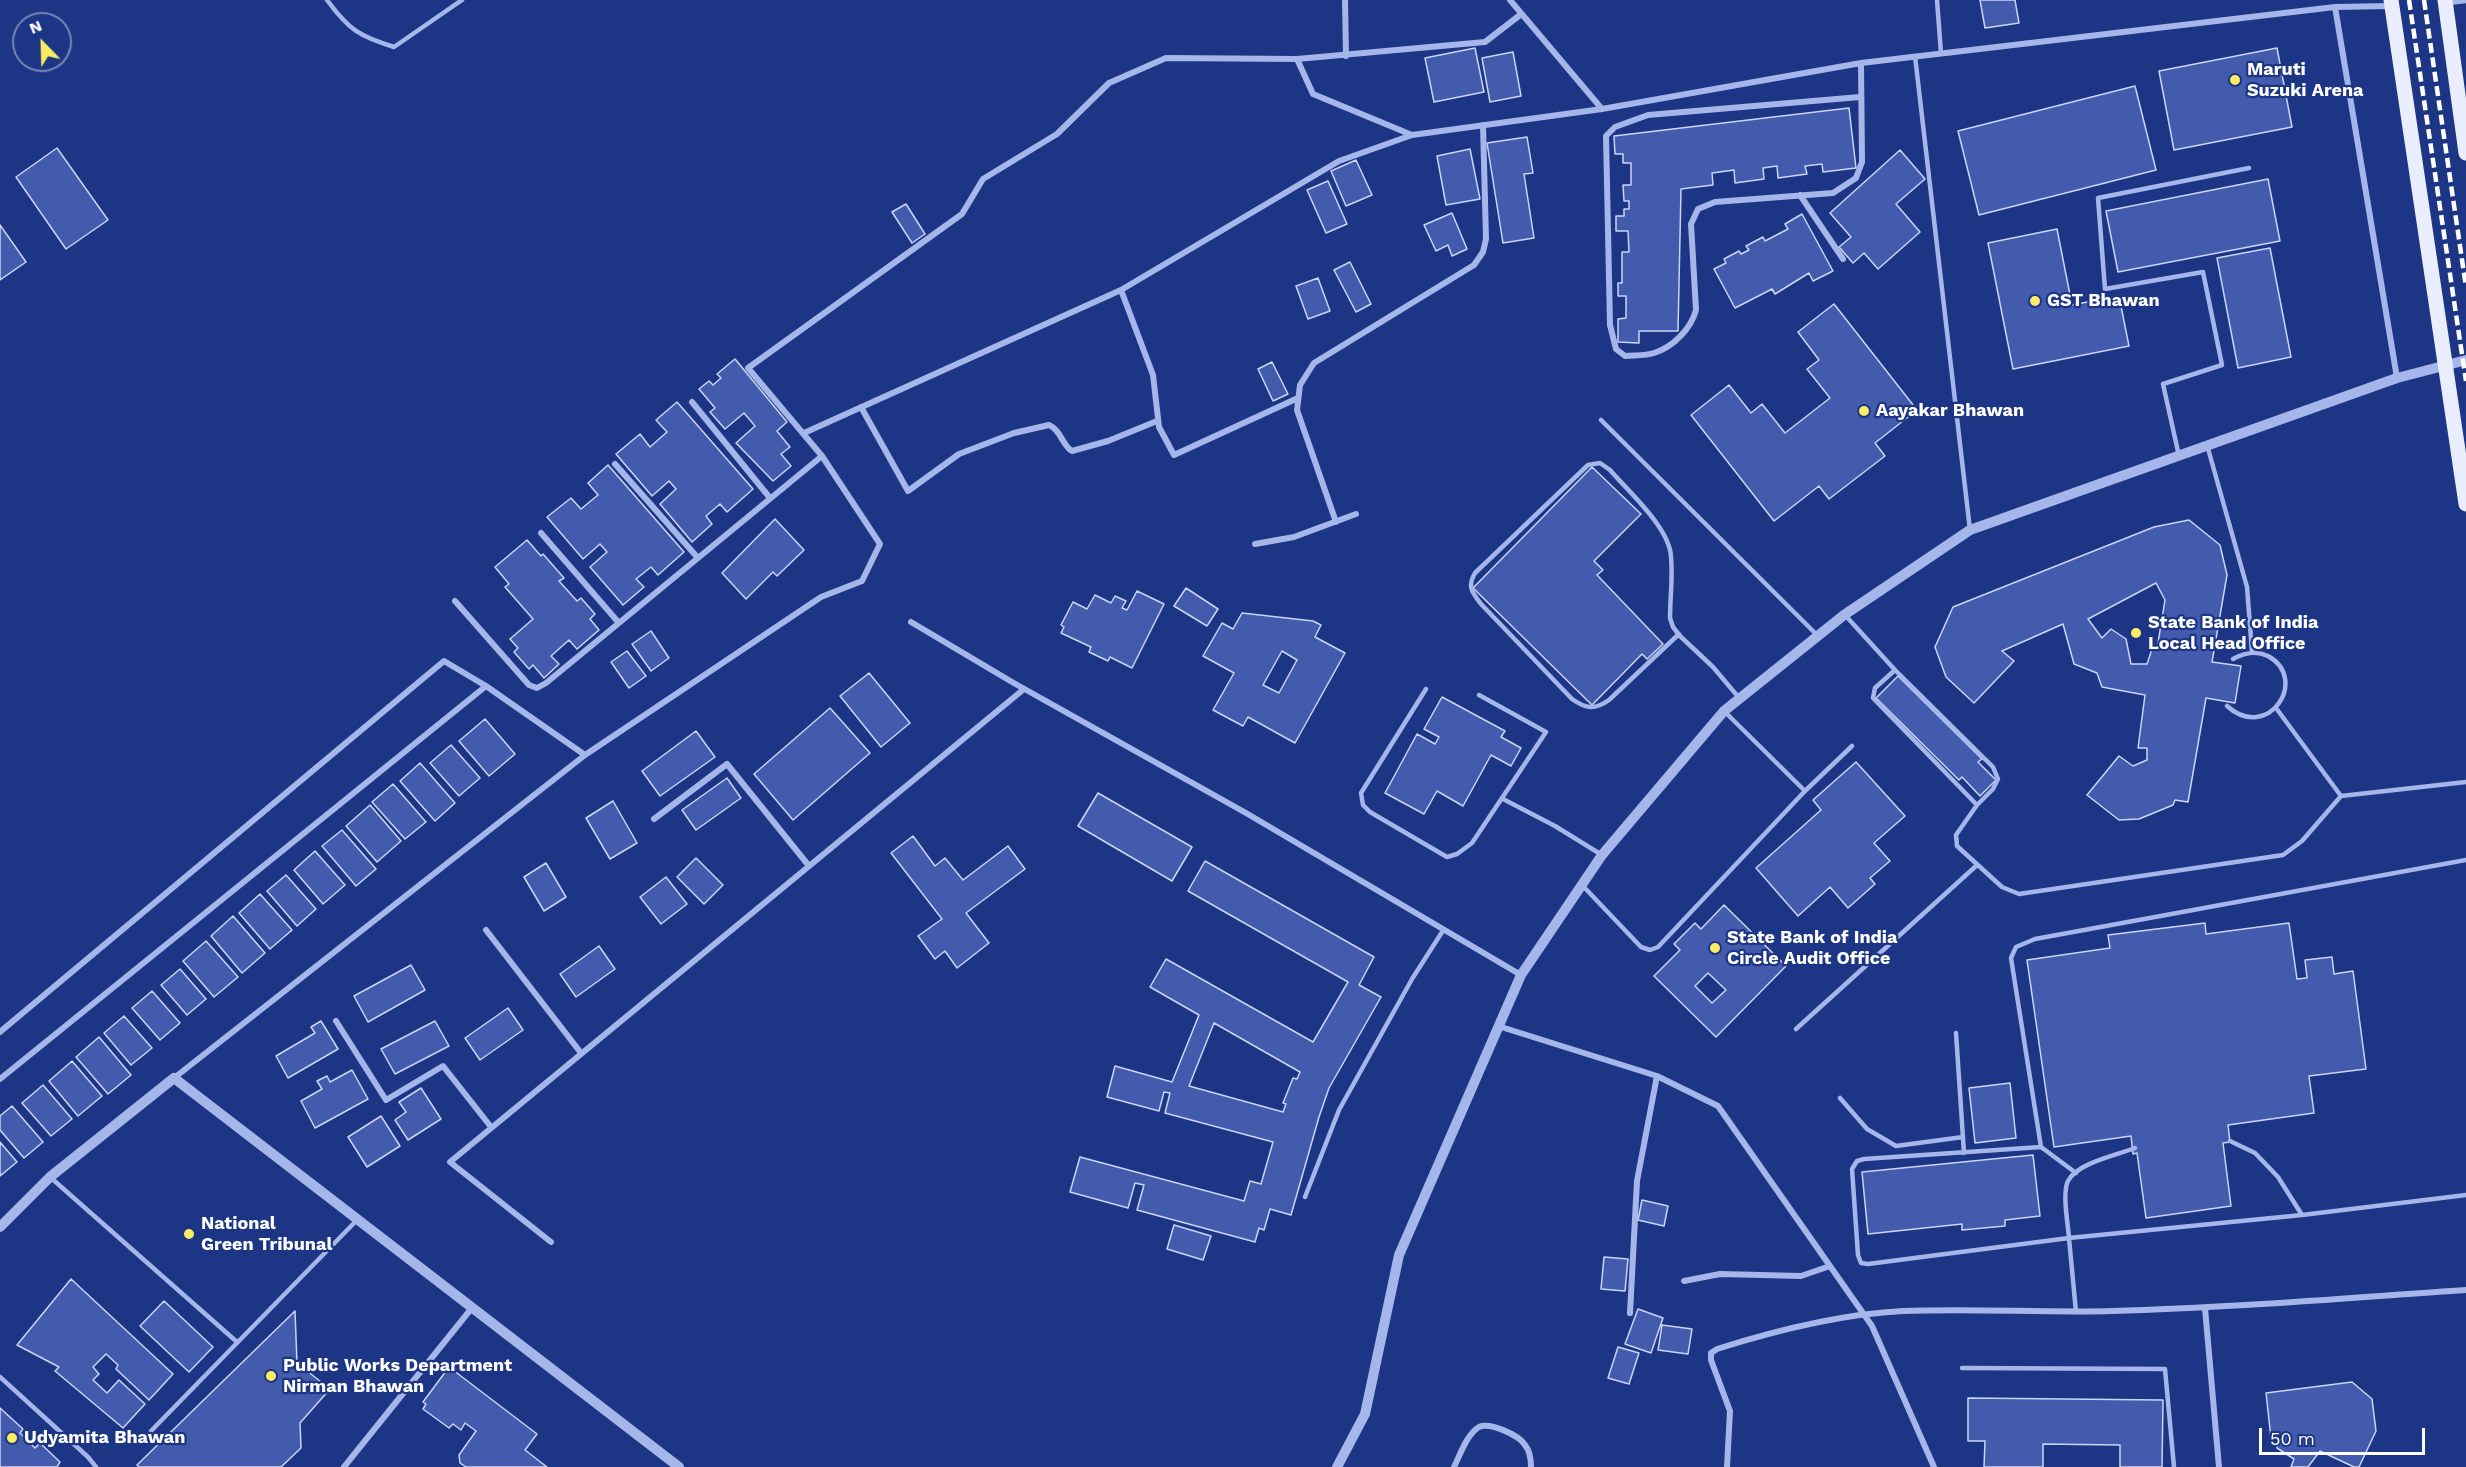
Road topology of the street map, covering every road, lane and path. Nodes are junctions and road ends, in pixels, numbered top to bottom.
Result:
1 (327, 0) edge
2 (462, 0) edge
3 (1345, 0) edge
4 (1510, 0) edge
5 (1937, 0) edge
6 (2445, 2) edge
7 (2466, 2) edge
8 (2392, 3) edge
9 (2335, 7) junction
10 (1520, 15) junction
11 (1941, 53) junction
12 (1346, 56) junction
13 (1916, 56) junction
14 (1297, 59) junction
15 (1861, 63) junction
16 (1860, 98) junction
17 (1602, 109) junction
18 (1483, 125) junction
19 (1412, 135) junction
20 (2466, 153) edge
21 (2249, 168) dead end
22 (1800, 195) junction
23 (1843, 259) dead end
24 (1121, 290) junction
25 (2466, 360) edge
26 (2444, 364) junction
27 (2397, 378) junction
28 (1298, 398) junction
29 (692, 402) dead end
30 (861, 407) junction
31 (1601, 420) dead end
32 (1158, 422) junction
33 (804, 433) junction
34 (2207, 445) junction
35 (822, 456) junction
36 (2179, 456) junction
37 (615, 464) dead end
38 (770, 498) junction
39 (2466, 504) edge
40 (1356, 514) dead end
41 (1336, 522) junction
42 (1970, 530) junction
43 (541, 533) dead end
44 (1255, 544) dead end
45 (698, 558) junction
46 (455, 601) dead end
47 (1844, 615) junction
48 (911, 622) dead end
49 (619, 623) junction
50 (1678, 634) junction
51 (1818, 636) junction
52 (2252, 652) junction
53 (2233, 659) dead end
54 (1895, 669) junction
55 (486, 686) junction
56 (1024, 689) junction
57 (1426, 689) dead end
58 (1479, 695) dead end
59 (1740, 699) junction
60 (2227, 706) dead end
61 (2276, 708) junction
62 (1724, 711) junction
63 (1852, 746) dead end
64 (585, 755) junction
65 (2466, 782) edge
66 (1805, 791) junction
67 (2341, 796) junction
68 (1503, 799) junction
69 (1977, 805) junction
70 (654, 819) dead end
71 (1602, 855) junction
72 (2466, 860) edge
73 (809, 866) junction
74 (1976, 866) junction
75 (1582, 885) junction
76 (486, 930) dead end
77 (1444, 930) junction
78 (1521, 975) junction
79 (336, 1021) dead end
80 (1498, 1026) junction
81 (1796, 1029) dead end
82 (0, 1032) edge
83 (1956, 1033) dead end
84 (581, 1053) junction
85 (1657, 1076) junction
86 (174, 1078) junction
87 (0, 1079) edge
88 (1840, 1098) dead end
89 (491, 1127) junction
90 (1963, 1137) junction
91 (2230, 1141) dead end
92 (2041, 1147) junction
93 (2135, 1149) dead end
94 (1964, 1152) junction
95 (2076, 1173) junction
96 (50, 1177) junction
97 (2466, 1195) edge
98 (1305, 1197) dead end
99 (2302, 1215) junction
100 (357, 1220) junction
101 (0, 1227) edge
102 (2069, 1238) junction
103 (551, 1242) dead end
104 (1830, 1266) junction
105 (1684, 1281) dead end
106 (2466, 1290) edge
107 (2205, 1308) junction
108 (471, 1309) junction
109 (2076, 1312) junction
110 (1630, 1313) dead end
111 (1864, 1314) junction
112 (237, 1342) junction
113 (1962, 1368) dead end
114 (0, 1377) edge
115 (151, 1431) dead end
116 (96, 1467) edge
117 (344, 1467) edge
118 (678, 1467) edge
119 (1337, 1467) edge
120 (1454, 1467) edge
121 (1531, 1467) edge
122 (1727, 1467) edge
123 (1934, 1467) edge
124 (2174, 1467) edge
125 (2219, 1467) edge

1 - 2 lane
3 - 12 street
4 - 10 street
5 - 11 lane
6 - 7 lane
6 - 20 main road
8 - 9 street
8 - 26 main road
9 - 11 street
9 - 27 street
10 - 12 street
10 - 17 street
11 - 13 street
12 - 14 street
13 - 15 street
13 - 42 lane
14 - 19 street
14 - 33 street
15 - 16 street
15 - 17 street
16 - 22 street
16 - 22 street
17 - 18 street
18 - 19 street
18 - 28 street
19 - 24 street
21 - 36 lane
22 - 23 street
24 - 30 street
24 - 32 street
25 - 26 street
26 - 27 street
26 - 39 main road
27 - 34 street
28 - 32 street
28 - 41 street
29 - 38 street
30 - 32 street
30 - 33 street
31 - 51 lane
33 - 35 street
34 - 36 street
34 - 52 lane
35 - 38 street
35 - 64 street
36 - 42 street
37 - 45 street
38 - 45 street
40 - 41 street
41 - 44 street
42 - 47 street
43 - 49 street
45 - 49 street
46 - 49 street
47 - 51 street
47 - 54 lane
48 - 56 street
50 - 50 lane
50 - 59 lane
51 - 59 street
52 - 53 lane
52 - 61 lane
54 - 69 lane
54 - 69 lane
55 - 64 street
55 - 82 street
55 - 87 street
56 - 73 street
56 - 77 street
57 - 68 lane
58 - 68 lane
59 - 62 street
60 - 61 lane
61 - 67 lane
62 - 66 lane
62 - 71 street
63 - 66 lane
64 - 86 street
65 - 67 lane
66 - 75 lane
67 - 74 lane
68 - 71 lane
69 - 74 lane
70 - 73 street
71 - 75 street
72 - 92 lane
73 - 84 street
74 - 81 lane
75 - 78 street
76 - 84 street
77 - 78 street
77 - 98 lane
78 - 80 street
79 - 89 street
80 - 85 street
80 - 119 street
83 - 90 lane
84 - 89 street
85 - 104 street
85 - 110 street
86 - 96 street
86 - 100 street
88 - 90 lane
89 - 103 street
90 - 94 lane
91 - 99 lane
92 - 94 lane
92 - 95 lane
93 - 95 lane
94 - 102 lane
95 - 102 lane
96 - 101 street
96 - 112 lane
97 - 99 lane
99 - 102 lane
100 - 108 street
100 - 112 lane
102 - 109 lane
104 - 105 street
104 - 111 street
106 - 107 street
107 - 109 street
107 - 125 street
108 - 117 street
108 - 118 street
109 - 111 street
111 - 122 street
111 - 123 street
112 - 115 lane
113 - 124 lane
114 - 116 lane
120 - 121 street

